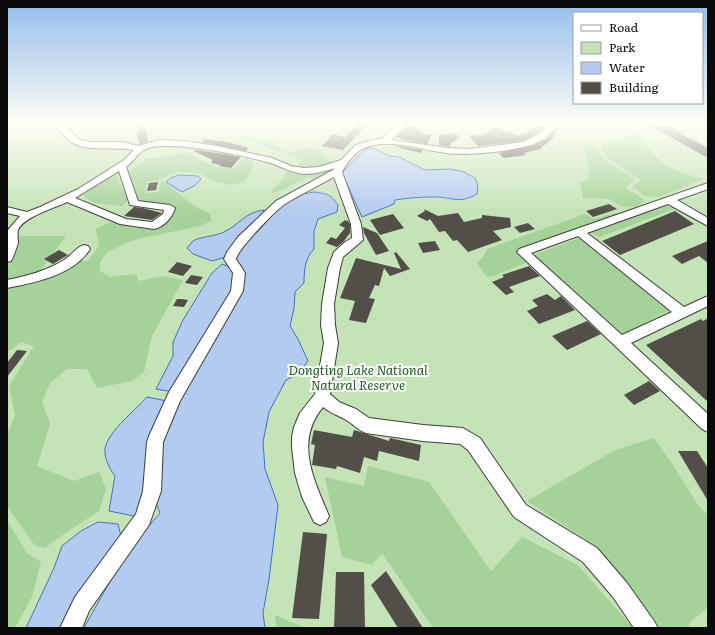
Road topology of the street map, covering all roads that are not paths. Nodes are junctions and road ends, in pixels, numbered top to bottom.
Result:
1 (134, 154) edge
2 (240, 154) edge
3 (353, 154) edge
4 (121, 165) junction
5 (340, 167) junction
6 (708, 186) edge
7 (67, 198) junction
8 (669, 200) junction
9 (9, 210) dead end
10 (28, 215) junction
11 (708, 223) edge
12 (579, 232) junction
13 (84, 249) dead end
14 (7, 258) edge
15 (7, 284) edge
16 (708, 301) edge
17 (682, 312) junction
18 (620, 342) junction
19 (322, 396) junction
20 (708, 424) edge
21 (320, 516) dead end
22 (71, 628) edge
23 (647, 628) edge

1 - 4 street
2 - 5 street
3 - 5 street
4 - 7 street
4 - 7 street
5 - 19 street
5 - 22 street
6 - 8 street
7 - 10 street
8 - 11 street
8 - 12 street
9 - 10 street
10 - 14 street
12 - 17 street
12 - 18 street
13 - 15 street
16 - 17 street
17 - 18 street
18 - 20 street
19 - 21 street
19 - 23 street

